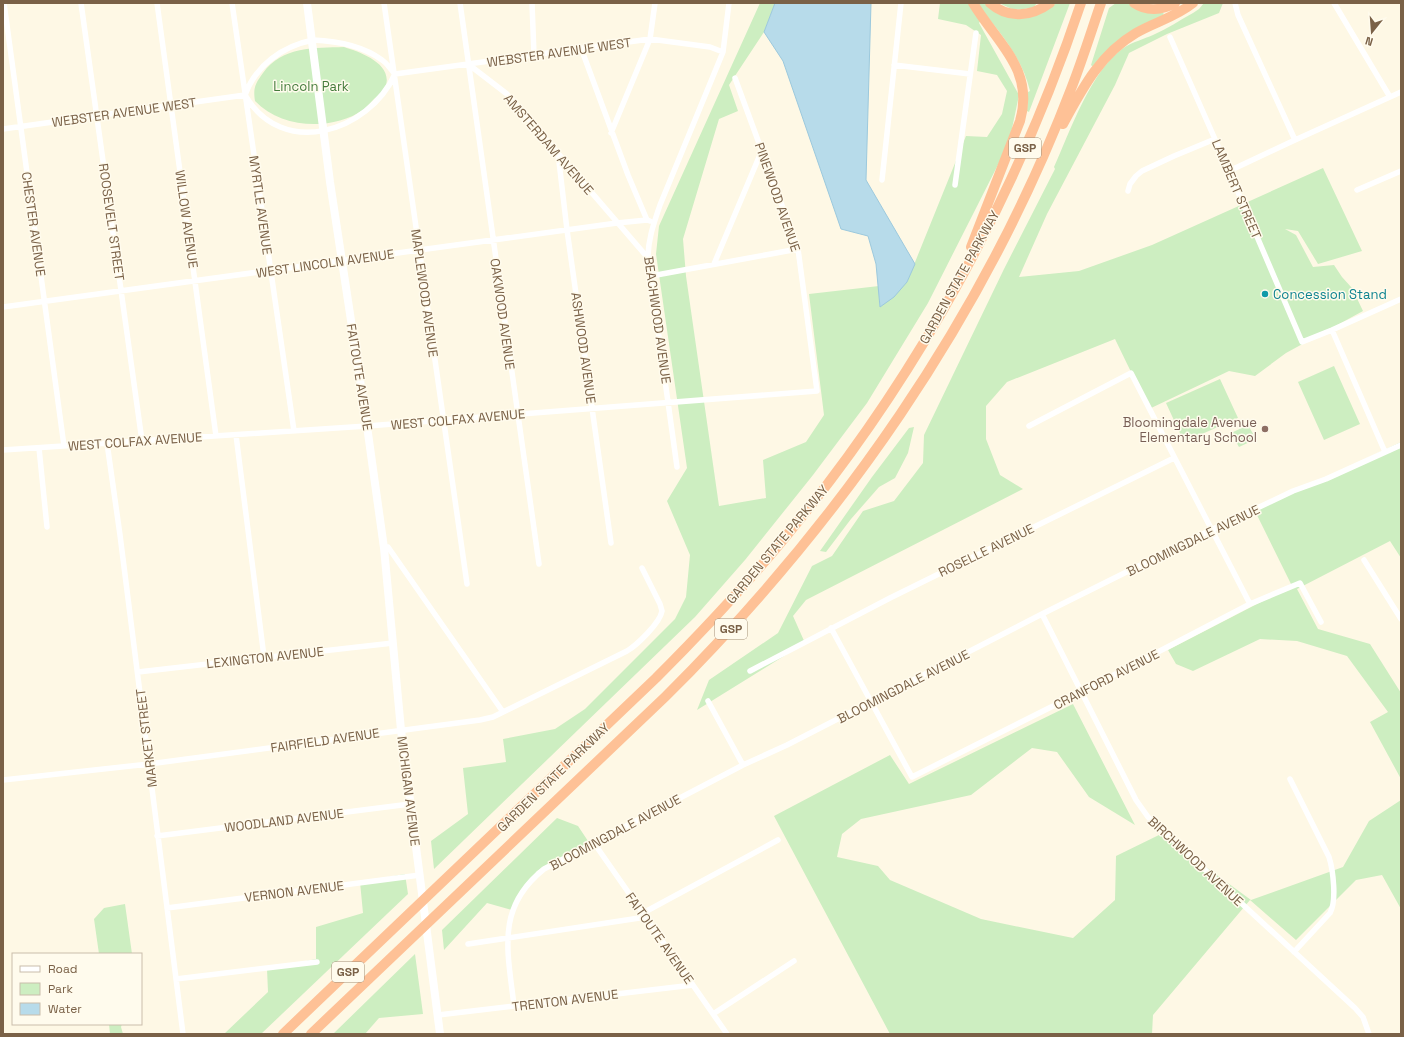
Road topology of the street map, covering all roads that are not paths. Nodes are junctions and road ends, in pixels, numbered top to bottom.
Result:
1 (4, 3) edge
2 (81, 3) edge
3 (157, 3) edge
4 (232, 3) edge
5 (307, 3) edge
6 (384, 3) edge
7 (460, 3) edge
8 (532, 3) edge
9 (655, 3) edge
10 (730, 3) edge
11 (901, 3) edge
12 (973, 3) edge
13 (990, 3) edge
14 (1050, 3) edge
15 (1081, 3) edge
16 (1101, 3) edge
17 (1134, 3) edge
18 (1175, 3) edge
19 (1192, 3) edge
20 (1235, 3) edge
21 (1334, 3) edge
22 (976, 33) dead end
23 (1170, 37) dead end
24 (650, 39) junction
25 (312, 41) junction
26 (581, 48) junction
27 (723, 52) junction
28 (534, 55) junction
29 (468, 64) junction
30 (894, 65) junction
31 (395, 74) junction
32 (970, 74) junction
33 (735, 78) dead end
34 (1401, 92) edge
35 (245, 95) junction
36 (1390, 97) junction
37 (171, 105) junction
38 (97, 116) junction
39 (21, 127) junction
40 (3, 129) edge
41 (323, 130) junction
42 (611, 133) junction
43 (1215, 139) junction
44 (1295, 140) junction
45 (762, 150) junction
46 (558, 153) junction
47 (1229, 171) junction
48 (1401, 171) edge
49 (1035, 173) junction
50 (882, 180) dead end
51 (955, 185) dead end
52 (1357, 190) dead end
53 (1128, 191) dead end
54 (647, 220) junction
55 (654, 222) junction
56 (617, 223) junction
57 (567, 230) junction
58 (493, 240) junction
59 (798, 249) junction
60 (419, 250) junction
61 (648, 258) junction
62 (342, 260) junction
63 (714, 264) junction
64 (271, 270) junction
65 (651, 276) junction
66 (195, 280) junction
67 (955, 288) junction
68 (121, 291) junction
69 (1401, 299) edge
70 (45, 301) junction
71 (3, 307) edge
72 (1332, 330) junction
73 (817, 392) joint
74 (668, 402) junction
75 (593, 408) junction
76 (517, 414) junction
77 (443, 420) junction
78 (367, 426) junction
79 (1029, 426) dead end
80 (294, 431) junction
81 (236, 435) junction
82 (216, 436) junction
83 (142, 441) junction
84 (107, 443) junction
85 (1401, 445) edge
86 (64, 446) junction
87 (39, 448) junction
88 (3, 450) edge
89 (1385, 452) junction
90 (1174, 458) junction
91 (677, 467) dead end
92 (47, 527) dead end
93 (1211, 530) junction
94 (611, 543) dead end
95 (384, 548) junction
96 (1364, 560) dead end
97 (539, 564) dead end
98 (642, 568) dead end
99 (467, 584) dead end
100 (1250, 604) junction
101 (1042, 614) junction
102 (1401, 619) edge
103 (1321, 622) dead end
104 (830, 628) junction
105 (393, 643) junction
106 (264, 658) junction
107 (750, 671) dead end
108 (138, 672) junction
109 (1081, 692) junction
110 (708, 701) dead end
111 (871, 702) junction
112 (503, 712) junction
113 (401, 730) junction
114 (149, 764) junction
115 (743, 765) junction
116 (1290, 779) dead end
117 (3, 780) edge
118 (410, 804) junction
119 (157, 836) junction
120 (778, 840) dead end
121 (594, 843) junction
122 (420, 875) junction
123 (168, 908) junction
124 (644, 915) junction
125 (508, 938) junction
126 (468, 944) dead end
127 (1294, 952) junction
128 (794, 961) dead end
129 (317, 962) dead end
130 (176, 979) junction
131 (693, 985) junction
132 (514, 1006) junction
133 (713, 1014) junction
134 (438, 1015) junction
135 (183, 1034) edge
136 (283, 1034) edge
137 (311, 1034) edge
138 (440, 1034) edge
139 (727, 1034) edge
140 (1369, 1034) edge

1 - 39 street, CHESTER AVENUE
2 - 38 street, ROOSEVELT STREET
3 - 37 street, WILLOW AVENUE
4 - 35 street, MYRTLE AVENUE
5 - 25 street, FAITOUTE AVENUE
6 - 31 street, MAPLEWOOD AVENUE
7 - 29 street
8 - 28 street
9 - 24 street
10 - 27 street, BEACHWOOD AVENUE
11 - 30 street
12 - 67 highway
13 - 14 highway
15 - 67 highway, GARDEN STATE PARKWAY / GSP
16 - 49 highway, GARDEN STATE PARKWAY / GSP
17 - 18 highway
19 - 49 highway
20 - 44 street
21 - 36 street
22 - 32 street
23 - 43 street, LAMBERT STREET
24 - 26 street, WEBSTER AVENUE WEST
24 - 27 street, WEBSTER AVENUE WEST
24 - 42 street
25 - 31 street
25 - 35 street
25 - 41 street, FAITOUTE AVENUE
26 - 28 street, WEBSTER AVENUE WEST
26 - 42 street
27 - 55 street, BEACHWOOD AVENUE
28 - 29 street, WEBSTER AVENUE WEST
29 - 31 street, WEBSTER AVENUE WEST
29 - 46 street, AMSTERDAM AVENUE
29 - 58 street, OAKWOOD AVENUE
30 - 32 street
30 - 50 street
31 - 41 street
31 - 60 street, MAPLEWOOD AVENUE
32 - 51 street
33 - 45 street, PINEWOOD AVENUE
34 - 36 street
35 - 37 street, WEBSTER AVENUE WEST
35 - 41 street
35 - 64 street, MYRTLE AVENUE
36 - 44 street
37 - 38 street, WEBSTER AVENUE WEST
37 - 66 street, WILLOW AVENUE
38 - 39 street, WEBSTER AVENUE WEST
38 - 68 street, ROOSEVELT STREET
39 - 40 street, WEBSTER AVENUE WEST
39 - 70 street, CHESTER AVENUE
41 - 62 street, FAITOUTE AVENUE
42 - 54 street
43 - 47 street, LAMBERT STREET
43 - 53 street
44 - 47 street
45 - 59 street, PINEWOOD AVENUE
45 - 63 street
46 - 56 street, AMSTERDAM AVENUE
46 - 57 street, ASHWOOD AVENUE
47 - 72 street, LAMBERT STREET
48 - 52 street
49 - 137 highway, GARDEN STATE PARKWAY / GSP
54 - 55 street
54 - 56 street, WEST LINCOLN AVENUE
55 - 61 street, BEACHWOOD AVENUE
56 - 57 street, WEST LINCOLN AVENUE
56 - 61 street, AMSTERDAM AVENUE
57 - 58 street, WEST LINCOLN AVENUE
57 - 75 street, ASHWOOD AVENUE
58 - 60 street, WEST LINCOLN AVENUE
58 - 76 street, OAKWOOD AVENUE
59 - 63 street
59 - 73 street, PINEWOOD AVENUE
60 - 62 street, WEST LINCOLN AVENUE
60 - 77 street, MAPLEWOOD AVENUE
61 - 65 street, BEACHWOOD AVENUE
62 - 64 street, WEST LINCOLN AVENUE
62 - 78 street, FAITOUTE AVENUE
63 - 65 street
64 - 66 street, WEST LINCOLN AVENUE
64 - 80 street, MYRTLE AVENUE
65 - 74 street, BEACHWOOD AVENUE
66 - 68 street, WEST LINCOLN AVENUE
66 - 82 street, WILLOW AVENUE
67 - 136 highway, GARDEN STATE PARKWAY / GSP
68 - 70 street, WEST LINCOLN AVENUE
68 - 83 street, ROOSEVELT STREET
69 - 72 street
70 - 71 street, WEST LINCOLN AVENUE
70 - 86 street, CHESTER AVENUE
72 - 89 street
73 - 74 street, WEST COLFAX AVENUE
74 - 75 street, WEST COLFAX AVENUE
74 - 91 street, BEACHWOOD AVENUE
75 - 76 street, WEST COLFAX AVENUE
75 - 94 street, ASHWOOD AVENUE
76 - 77 street, WEST COLFAX AVENUE
76 - 97 street, OAKWOOD AVENUE
77 - 78 street, WEST COLFAX AVENUE
77 - 99 street, MAPLEWOOD AVENUE
78 - 80 street, WEST COLFAX AVENUE
78 - 95 street, FAITOUTE AVENUE
79 - 90 street
80 - 81 street, WEST COLFAX AVENUE
81 - 82 street, WEST COLFAX AVENUE
81 - 106 street
82 - 83 street, WEST COLFAX AVENUE
83 - 84 street, WEST COLFAX AVENUE
84 - 86 street, WEST COLFAX AVENUE
84 - 108 street, MARKET STREET
85 - 89 street, BLOOMINGDALE AVENUE
86 - 87 street, WEST COLFAX AVENUE
87 - 88 street, WEST COLFAX AVENUE
87 - 92 street
89 - 93 street, BLOOMINGDALE AVENUE
90 - 93 street
90 - 104 street, ROSELLE AVENUE
93 - 100 street
93 - 101 street, BLOOMINGDALE AVENUE
95 - 105 street, MICHIGAN AVENUE
95 - 112 street
96 - 102 street
98 - 112 street, FAIRFIELD AVENUE
100 - 103 street, CRANFORD AVENUE
100 - 109 street, CRANFORD AVENUE
101 - 109 street, BIRCHWOOD AVENUE
101 - 111 street, BLOOMINGDALE AVENUE
104 - 107 street, ROSELLE AVENUE
104 - 111 street
105 - 106 street, LEXINGTON AVENUE
105 - 113 street, MICHIGAN AVENUE
106 - 108 street, LEXINGTON AVENUE
108 - 114 street, MARKET STREET
109 - 111 street, CRANFORD AVENUE
109 - 127 street, BIRCHWOOD AVENUE
110 - 115 street
111 - 115 street, BLOOMINGDALE AVENUE
112 - 113 street, FAIRFIELD AVENUE
113 - 114 street, FAIRFIELD AVENUE
113 - 118 street, MICHIGAN AVENUE
114 - 117 street, FAIRFIELD AVENUE
114 - 119 street, MARKET STREET
115 - 121 street, BLOOMINGDALE AVENUE
116 - 127 street
118 - 119 street, WOODLAND AVENUE
118 - 122 street, MICHIGAN AVENUE
119 - 123 street, MARKET STREET
120 - 124 street
121 - 124 street, FAITOUTE AVENUE
121 - 125 street, BLOOMINGDALE AVENUE
122 - 123 street, VERNON AVENUE
122 - 134 street, MICHIGAN AVENUE
123 - 130 street, MARKET STREET
124 - 125 street
124 - 131 street, FAITOUTE AVENUE
125 - 126 street
125 - 132 street, BLOOMINGDALE AVENUE
127 - 140 street, BIRCHWOOD AVENUE
128 - 133 street
129 - 130 street
130 - 135 street, MARKET STREET
131 - 132 street, TRENTON AVENUE
131 - 133 street, FAITOUTE AVENUE
132 - 134 street, TRENTON AVENUE
133 - 139 street, FAITOUTE AVENUE
134 - 138 street, MICHIGAN AVENUE

